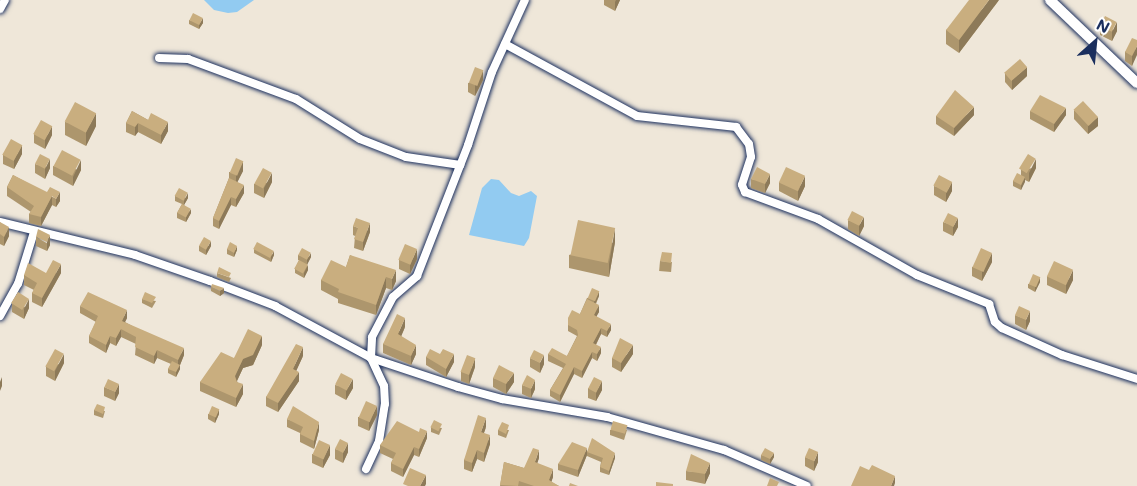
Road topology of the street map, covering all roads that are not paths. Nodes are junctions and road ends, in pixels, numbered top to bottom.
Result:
1 (5, 0) edge
2 (525, 0) edge
3 (1050, 0) edge
4 (0, 9) edge
5 (505, 44) junction
6 (159, 58) dead end
7 (1137, 82) edge
8 (460, 165) junction
9 (0, 222) edge
10 (34, 232) junction
11 (0, 316) edge
12 (370, 358) junction
13 (1137, 379) edge
14 (366, 469) dead end
15 (807, 486) edge

1 - 4 street
2 - 5 street
3 - 7 street
5 - 8 street
5 - 13 street
6 - 8 street
8 - 12 street
9 - 10 street
10 - 11 street
10 - 12 street
12 - 14 street
12 - 15 street

